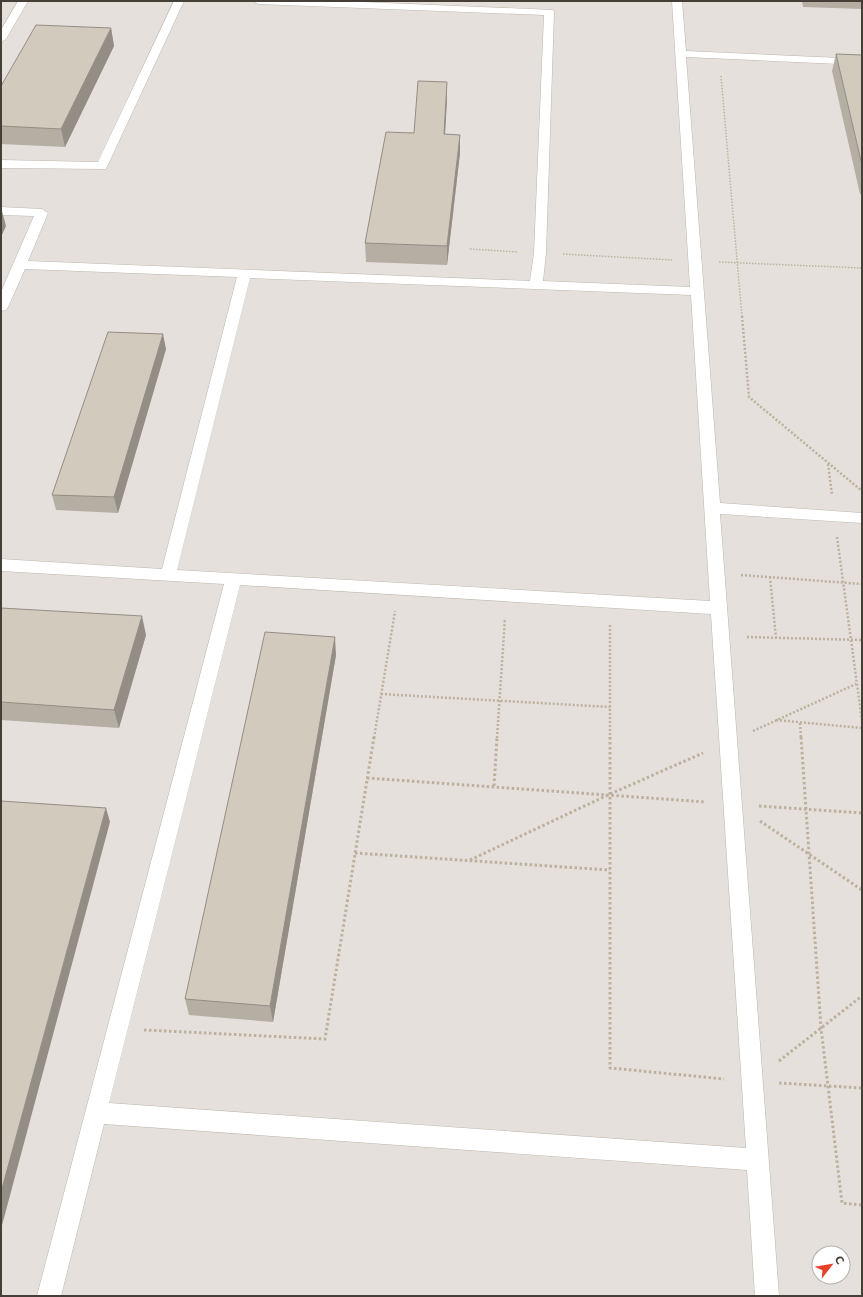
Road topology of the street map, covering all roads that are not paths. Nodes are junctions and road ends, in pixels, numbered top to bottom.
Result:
1 (23, 1) edge
2 (179, 1) edge
3 (258, 1) edge
4 (677, 1) edge
5 (1, 39) edge
6 (680, 54) junction
7 (862, 62) edge
8 (1, 164) edge
9 (1, 211) edge
10 (20, 265) junction
11 (245, 274) junction
12 (536, 284) junction
13 (697, 290) junction
14 (1, 307) edge
15 (712, 508) junction
16 (862, 518) edge
17 (1, 565) edge
18 (168, 575) junction
19 (233, 579) junction
20 (719, 608) junction
21 (96, 1113) junction
22 (757, 1160) junction
23 (49, 1296) edge
24 (766, 1296) edge

1 - 5 lane
2 - 8 lane
3 - 12 lane
4 - 6 lane
6 - 7 lane
6 - 13 lane
9 - 10 lane
10 - 11 lane
10 - 14 lane
11 - 12 lane
11 - 18 lane
12 - 13 lane
13 - 15 lane
15 - 16 lane
15 - 20 lane
17 - 18 lane
18 - 19 lane
19 - 20 lane
19 - 21 lane
20 - 22 lane
21 - 22 lane
21 - 23 lane
22 - 24 lane

